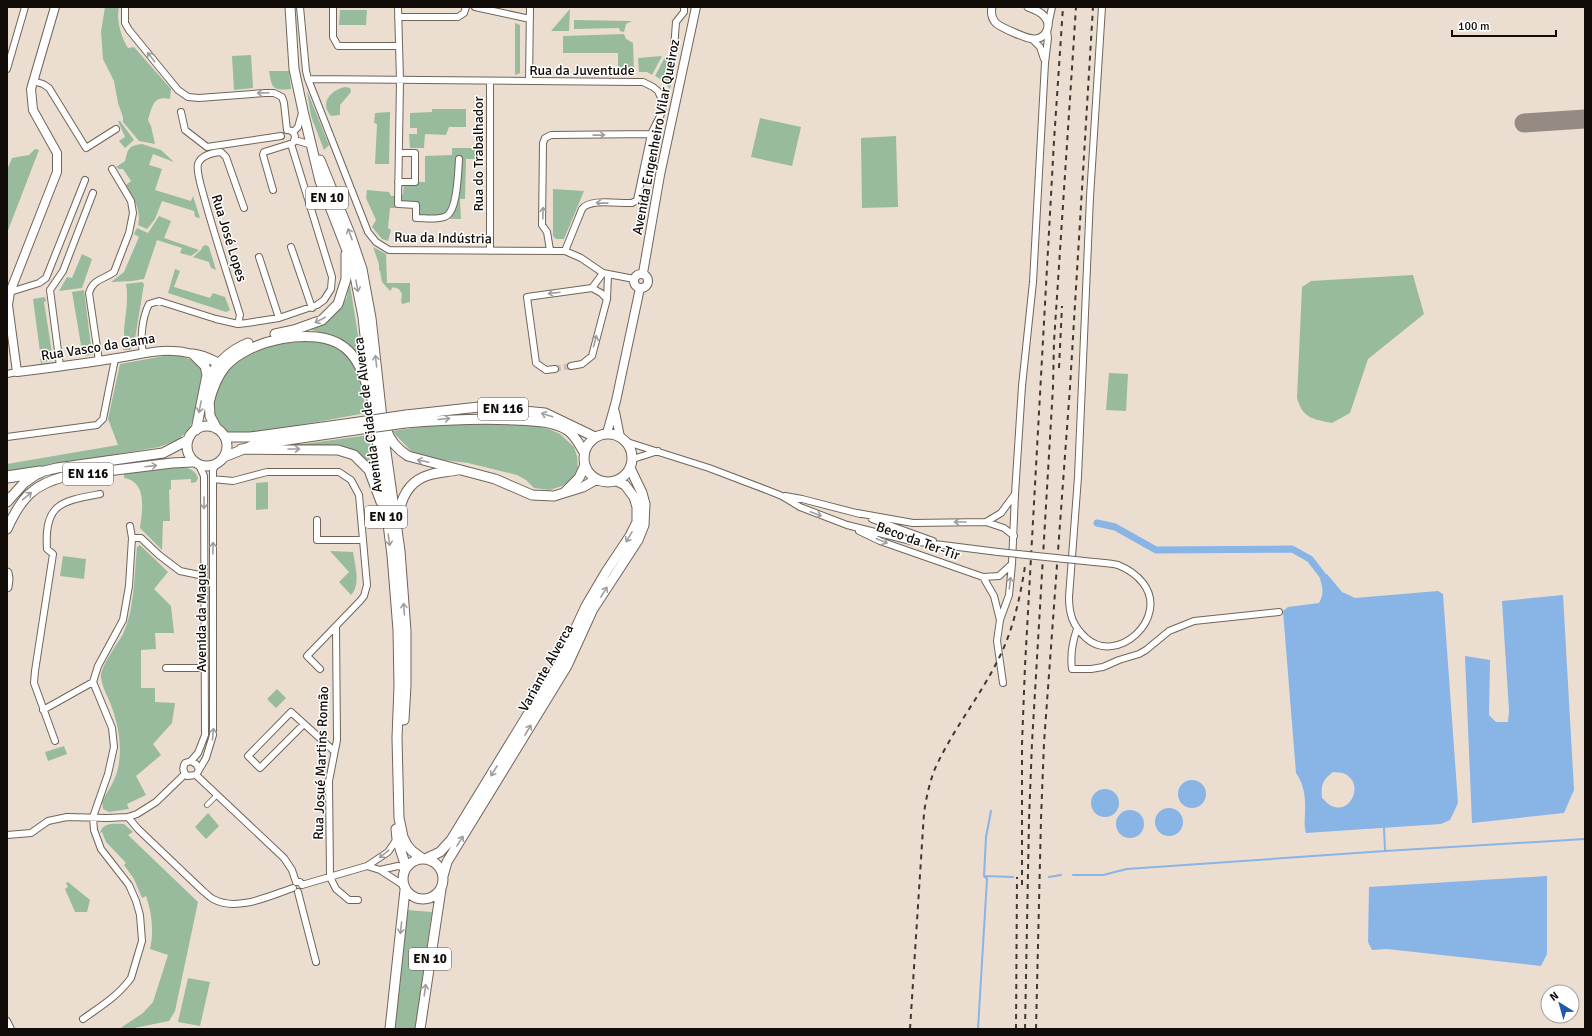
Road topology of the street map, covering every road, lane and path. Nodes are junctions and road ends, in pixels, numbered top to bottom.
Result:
1 (25, 7) edge
2 (55, 7) edge
3 (126, 7) edge
4 (290, 7) edge
5 (300, 7) edge
6 (333, 7) edge
7 (398, 7) edge
8 (466, 7) edge
9 (475, 7) edge
10 (530, 7) edge
11 (684, 7) edge
12 (696, 7) edge
13 (1028, 7) edge
14 (1052, 7) edge
15 (1102, 7) edge
16 (992, 8) edge
17 (398, 17) junction
18 (530, 19) junction
19 (1047, 29) junction
20 (1032, 39) junction
21 (399, 46) junction
22 (674, 49) dead end
23 (1045, 63) junction
24 (7, 70) edge
25 (33, 80) junction
26 (308, 80) junction
27 (400, 81) junction
28 (529, 81) junction
29 (490, 82) junction
30 (303, 111) junction
31 (181, 112) dead end
32 (116, 129) dead end
33 (290, 131) junction
34 (650, 134) junction
35 (281, 136) junction
36 (291, 142) junction
37 (312, 145) junction
38 (398, 153) junction
39 (459, 159) dead end
40 (112, 170) dead end
41 (85, 180) dead end
42 (398, 182) junction
43 (273, 190) dead end
44 (93, 192) dead end
45 (244, 208) dead end
46 (291, 247) dead end
47 (346, 249) junction
48 (550, 250) junction
49 (490, 251) junction
50 (565, 251) junction
51 (259, 257) dead end
52 (642, 273) junction
53 (606, 274) junction
54 (634, 280) junction
55 (592, 288) junction
56 (640, 288) junction
57 (10, 292) junction
58 (607, 299) junction
59 (312, 308) junction
60 (279, 318) junction
61 (238, 324) junction
62 (144, 353) junction
63 (193, 354) junction
64 (115, 359) junction
65 (99, 361) junction
66 (218, 363) junction
67 (60, 366) junction
68 (571, 366) tunnel mouth
69 (555, 369) tunnel mouth
70 (17, 372) junction
71 (7, 374) edge
72 (205, 385) junction
73 (376, 400) junction
74 (209, 403) junction
75 (614, 411) junction
76 (405, 419) junction
77 (354, 426) junction
78 (217, 429) junction
79 (196, 430) junction
80 (607, 433) junction
81 (7, 437) edge
82 (225, 437) junction
83 (595, 437) junction
84 (624, 439) junction
85 (188, 440) junction
86 (241, 449) junction
87 (658, 451) junction
88 (584, 452) junction
89 (224, 457) junction
90 (196, 464) junction
91 (216, 464) junction
92 (631, 464) junction
93 (585, 466) junction
94 (461, 469) junction
95 (40, 472) junction
96 (7, 477) edge
97 (213, 480) junction
98 (597, 480) junction
99 (616, 481) junction
100 (565, 492) junction
101 (100, 494) dead end
102 (1015, 494) junction
103 (782, 496) junction
104 (7, 500) edge
105 (857, 513) junction
106 (387, 518) junction
107 (317, 520) dead end
108 (986, 522) junction
109 (847, 525) junction
110 (130, 526) dead end
111 (7, 529) edge
112 (398, 530) junction
113 (1014, 536) junction
114 (132, 538) junction
115 (363, 540) junction
116 (941, 544) junction
117 (1012, 564) junction
118 (7, 573) edge
119 (204, 576) junction
120 (983, 577) junction
121 (7, 587) edge
122 (1278, 612) dead end
123 (1000, 620) junction
124 (336, 627) junction
125 (1077, 629) junction
126 (166, 668) dead end
127 (205, 668) junction
128 (320, 669) dead end
129 (93, 682) junction
130 (1003, 683) dead end
131 (43, 710) junction
132 (304, 724) junction
133 (55, 741) dead end
134 (334, 751) junction
135 (191, 761) junction
136 (197, 772) junction
137 (184, 774) junction
138 (399, 788) junction
139 (217, 795) junction
140 (206, 805) dead end
141 (93, 817) junction
142 (128, 817) junction
143 (399, 818) junction
144 (7, 835) edge
145 (397, 839) junction
146 (424, 859) junction
147 (367, 866) junction
148 (406, 867) junction
149 (380, 870) junction
150 (443, 876) junction
151 (330, 877) junction
152 (296, 882) junction
153 (302, 885) junction
154 (404, 887) junction
155 (441, 889) junction
156 (296, 890) junction
157 (358, 900) dead end
158 (316, 962) dead end
159 (83, 1019) dead end
160 (7, 1021) edge
161 (11, 1029) edge
162 (390, 1029) edge
163 (420, 1029) edge

1 - 24 street
2 - 25 main road
33 -> 3 street
4 - 30 main road, Avenida Cidade de Alverca / EN 10
5 - 26 street, Rua da Indústria
6 - 21 street
7 - 17 street
8 - 17 street
9 - 18 street
10 - 18 street
11 - 22 street
12 - 52 main road, Avenida Engenheiro Vilar Queiroz
13 - 19 street
14 - 19 street
15 - 125 street
16 - 20 street
17 - 21 street
18 - 28 street
19 - 20 street
19 - 23 street
20 - 23 street
21 - 27 street
23 - 102 street
25 - 32 street
25 - 57 main road
26 - 27 street, Rua da Juventude
26 - 49 street, Rua da Indústria
27 - 29 street, Rua da Juventude
27 - 38 street
28 - 29 street, Rua da Juventude
28 - 34 street, Rua da Juventude
29 - 49 street, Rua do Trabalhador
30 - 33 street
30 - 37 main road, Avenida Cidade de Alverca / EN 10
31 - 35 street
33 - 35 street
33 - 36 street
48 -> 34 street
34 -> 50 street, Rua da Juventude
35 - 36 street
36 - 37 street
36 - 43 street
36 - 59 street
37 - 47 main road, Avenida Cidade de Alverca / EN 10
73 -> 37 main road, Avenida Cidade de Alverca / EN 10
38 - 42 street
38 - 42 street
39 - 42 street
40 - 65 street
41 - 57 street
44 - 67 street
45 - 61 street, Rua José Lopes
46 - 59 street
47 -> 66 main road
47 -> 73 main road, Avenida Cidade de Alverca / EN 10
48 - 49 street, Rua da Indústria
48 - 50 street, Rua da Indústria
50 - 53 street, Rua da Indústria
51 - 60 street
52 - 54 main road
52 - 56 main road, Avenida Engenheiro Vilar Queiroz
53 - 54 street, Rua da Indústria
53 - 55 street
53 - 58 street
54 - 56 main road
55 - 58 street
55 -> 69 street
56 - 75 main road, Avenida Engenheiro Vilar Queiroz
57 - 70 main road
68 -> 58 street
59 - 60 street
60 - 61 street
61 - 62 street
62 - 63 main road, Rua Vasco da Gama
62 - 64 main road, Rua Vasco da Gama
63 - 66 main road
63 - 72 main road
64 - 65 main road, Rua Vasco da Gama
64 - 81 street
65 - 67 main road, Rua Vasco da Gama
66 - 72 main road
66 - 74 main road
67 - 70 main road, Rua Vasco da Gama
70 - 71 street, Rua Vasco da Gama
72 -> 79 main road
73 - 74 main road
94 -> 73 main road
73 - 106 main road, Avenida Cidade de Alverca / EN 10
73 - 112 main road, Avenida Cidade de Alverca / EN 10
74 - 78 main road
75 - 80 main road, Avenida Engenheiro Vilar Queiroz
75 - 84 main road, Avenida Engenheiro Vilar Queiroz
76 - 77 main road, EN 116, bridge
83 -> 76 main road, EN 116
76 -> 88 main road, EN 116
77 - 82 main road, EN 116
77 - 86 main road, EN 116
78 - 79 main road
78 - 82 main road
79 - 85 main road
80 - 83 main road
80 - 84 main road
82 - 89 main road
83 - 88 main road
84 - 87 street
84 - 92 main road
85 - 90 main road
85 - 95 main road, EN 116
86 - 89 main road, EN 116
86 -> 106 main road
87 - 92 street
87 - 103 street
88 - 93 main road, EN 116
89 - 91 main road
90 - 91 main road
111 -> 90 main road, EN 116
90 -> 119 street, Avenida da Mague
91 - 97 street, Avenida da Mague
92 - 99 main road
150 -> 92 main road, Variante Alverca
93 - 98 main road
93 - 100 main road
94 - 100 main road
94 - 112 main road
95 - 96 highway
95 - 104 main road, EN 116
97 - 115 street
136 -> 97 street, Avenida da Mague
98 - 99 main road
98 - 100 main road
99 -> 146 main road, Variante Alverca
101 - 131 street
102 - 108 street
102 - 113 street
103 - 105 street
103 -> 109 street
108 -> 105 street
105 - 116 street
106 -> 138 main road, Avenida Cidade de Alverca / EN 10
107 - 115 street
108 - 113 street
109 - 116 street
109 -> 120 street, Beco da Ter-Tir
110 - 114 street
138 -> 112 main road, Avenida Cidade de Alverca / EN 10
113 - 117 street
114 - 119 street
114 - 129 street
115 - 124 street
116 - 125 street, bridge
117 - 120 street
123 -> 117 street
118 - 121 main road
119 - 127 street, Avenida da Mague
120 - 123 street
122 - 125 street
123 - 130 street
124 - 128 street
124 - 134 street, Rua Josué Martins Romão
126 - 127 street
127 - 135 street, Avenida da Mague
129 - 131 street
129 - 141 street
131 - 133 street
132 - 132 street
132 - 134 street
134 - 151 street, Rua Josué Martins Romão
135 - 136 street
135 - 137 street
136 - 137 street
136 - 139 street
137 - 142 street
138 - 143 main road, Avenida Cidade de Alverca / EN 10
139 - 140 street
139 - 152 street
141 - 142 street
141 - 144 street
141 - 159 street
142 - 156 street
143 - 145 main road, Avenida Cidade de Alverca / EN 10
143 - 146 main road, Avenida Cidade de Alverca / EN 10
145 -> 147 street
145 - 148 main road, Avenida Cidade de Alverca / EN 10
146 - 148 main road
146 - 150 main road, EN 10
147 - 149 street
147 - 151 street
148 - 149 street
148 - 154 main road, EN 10
149 - 154 street
150 - 155 main road, EN 10
151 - 153 street
151 - 157 street
152 - 153 street
152 - 156 street
153 - 156 street
154 - 155 main road
154 -> 162 main road, EN 10
163 -> 155 main road, EN 10
156 - 158 street
160 - 161 street

